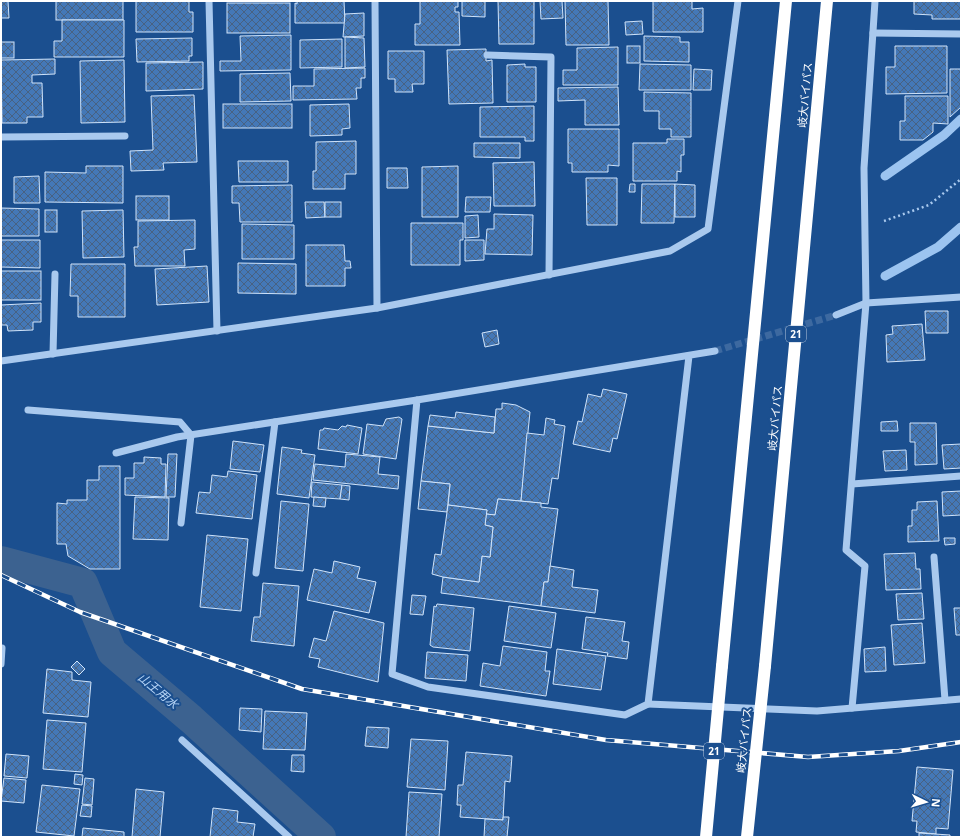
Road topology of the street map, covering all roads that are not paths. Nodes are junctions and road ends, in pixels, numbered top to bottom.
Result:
1 (210, 1) edge
2 (375, 1) edge
3 (738, 1) edge
4 (786, 1) edge
5 (827, 1) edge
6 (875, 1) edge
7 (872, 33) junction
8 (961, 34) edge
9 (487, 55) dead end
10 (125, 136) dead end
11 (1, 137) edge
12 (55, 274) dead end
13 (549, 275) junction
14 (961, 297) edge
15 (866, 303) junction
16 (377, 308) junction
17 (836, 315) tunnel mouth
18 (217, 331) junction
19 (715, 351) tunnel mouth
20 (53, 354) junction
21 (689, 356) junction
22 (1, 361) edge
23 (417, 400) junction
24 (28, 410) dead end
25 (275, 422) junction
26 (191, 435) junction
27 (116, 453) dead end
28 (961, 476) edge
29 (852, 484) junction
30 (181, 523) dead end
31 (934, 557) dead end
32 (256, 573) dead end
33 (2, 648) dead end
34 (1, 664) edge
35 (961, 699) edge
36 (945, 700) junction
37 (648, 704) junction
38 (852, 708) junction
39 (182, 740) dead end
40 (289, 837) edge
41 (706, 837) edge
42 (747, 837) edge

1 - 18 street
2 - 16 street
3 - 13 street
4 - 41 highway, 21, bridge
5 - 42 highway, 岐大バイパス / 21, bridge
6 - 7 street
7 - 8 street
7 - 15 street
9 - 13 street
10 - 11 street
12 - 20 street
13 - 16 street
14 - 15 street
15 - 17 street
15 - 29 street
16 - 18 street
18 - 20 street
19 - 21 street
20 - 22 street
21 - 23 street
21 - 37 street
23 - 25 street
23 - 37 street
24 - 26 street
25 - 26 street
25 - 32 street
26 - 27 street
26 - 30 street
28 - 29 street
29 - 38 street
31 - 36 street
33 - 34 street
35 - 36 street
36 - 38 street
37 - 38 street
39 - 40 street

